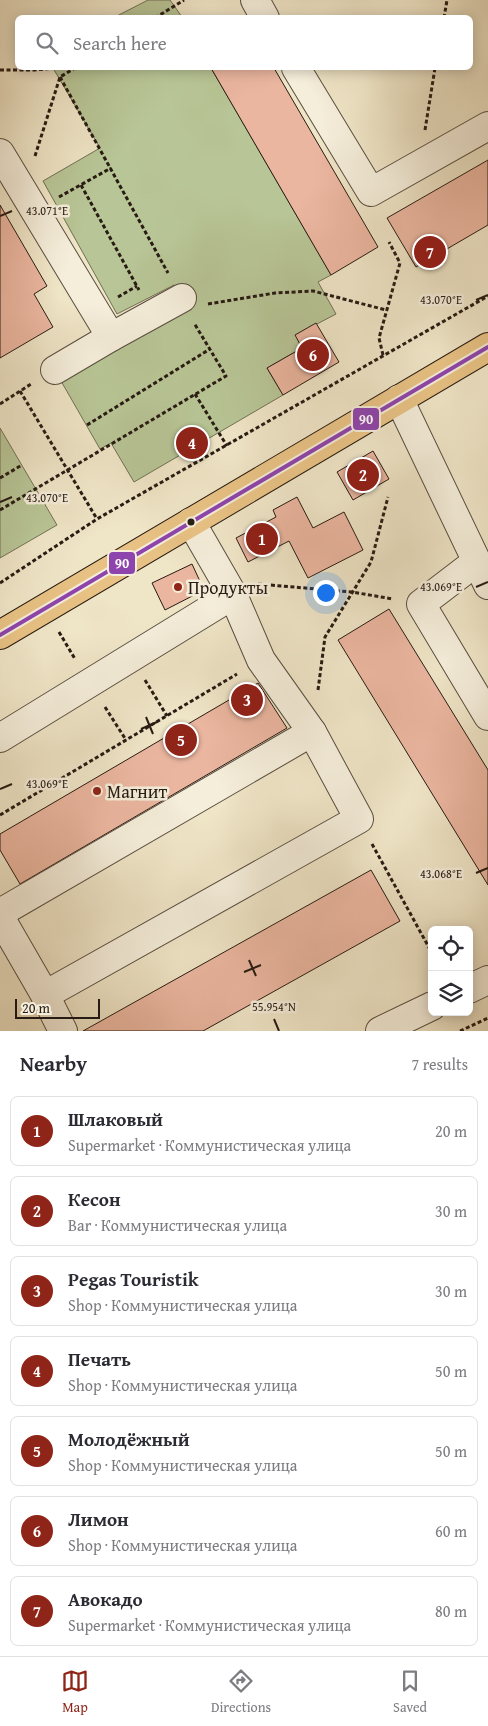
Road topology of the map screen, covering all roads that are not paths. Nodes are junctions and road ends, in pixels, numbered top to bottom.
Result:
1 (255, 0) edge
2 (264, 15) edge
3 (297, 70) edge
4 (488, 126) edge
5 (0, 152) edge
6 (184, 303) road end
7 (111, 337) junction
8 (488, 347) edge
9 (55, 370) road end
10 (399, 399) junction
11 (191, 522) junction
12 (482, 573) edge
13 (233, 595) junction
14 (0, 635) edge
15 (488, 716) edge
16 (312, 732) junction
17 (0, 738) edge
18 (0, 913) edge
19 (0, 917) edge
20 (488, 980) edge
21 (473, 987) edge
22 (45, 996) junction
23 (428, 1008) edge
24 (63, 1031) edge
25 (380, 1031) edge

1 - 2 street
3 - 4 street
5 - 7 street
6 - 7 street
7 - 9 street
8 - 10 main road
10 - 11 main road
10 - 12 street
11 - 13 street
11 - 14 main road
12 - 15 street
13 - 16 street
13 - 17 street
16 - 18 street
16 - 22 street
19 - 22 street
20 - 21 street
22 - 24 street
23 - 25 street

